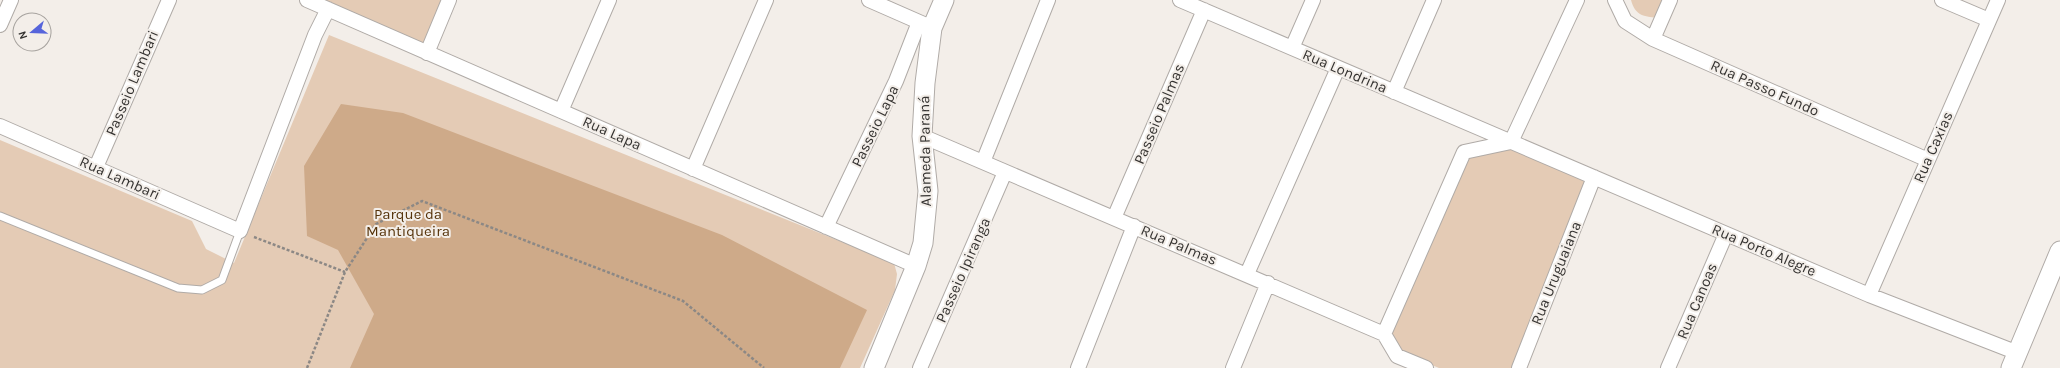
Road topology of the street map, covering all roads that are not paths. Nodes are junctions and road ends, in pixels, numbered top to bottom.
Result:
1 (11, 0) edge
2 (168, 0) edge
3 (308, 0) edge
4 (449, 0) edge
5 (610, 0) edge
6 (766, 0) edge
7 (869, 0) edge
8 (944, 0) edge
9 (1048, 0) edge
10 (1180, 0) edge
11 (1313, 0) edge
12 (1434, 0) edge
13 (1577, 0) edge
14 (1615, 0) edge
15 (1670, 0) edge
16 (1942, 0) edge
17 (1998, 0) edge
18 (896, 5) edge
19 (1197, 5) edge
20 (328, 9) junction
21 (1989, 20) junction
22 (0, 25) edge
23 (926, 25) junction
24 (1653, 39) junction
25 (1292, 48) junction
26 (427, 53) junction
27 (1338, 68) junction
28 (1394, 92) junction
29 (561, 111) junction
30 (0, 126) edge
31 (922, 136) junction
32 (1511, 142) junction
33 (1928, 160) junction
34 (983, 162) junction
35 (96, 167) junction
36 (693, 169) junction
37 (1005, 172) junction
38 (1594, 177) junction
39 (0, 216) edge
40 (1114, 218) junction
41 (1134, 226) junction
42 (826, 227) junction
43 (240, 231) junction
44 (1726, 234) junction
45 (2060, 251) edge
46 (916, 266) junction
47 (1247, 274) junction
48 (1268, 283) junction
49 (1869, 295) junction
50 (1384, 334) junction
51 (2015, 361) edge
52 (1395, 362) edge
53 (877, 367) edge
54 (920, 368) edge
55 (1078, 368) edge
56 (1233, 368) edge
57 (1426, 368) edge
58 (1518, 368) edge
59 (1668, 368) edge

1 - 22 street
2 - 35 street, Passeio Lambari
3 - 20 street, Rua Lapa
4 - 26 street
5 - 29 street
6 - 36 street
7 - 18 street
8 - 23 street, Alameda Paraná
9 - 34 street
10 - 19 street, Rua Londrina
11 - 25 street
12 - 28 street
13 - 32 street
14 - 24 street, Rua Passo Fundo
15 - 24 street
16 - 21 street
17 - 21 street, Rua Caxias
18 - 23 street
19 - 25 street, Rua Londrina
19 - 40 street, Passeio Palmas
20 - 26 street, Rua Lapa
20 - 43 street
21 - 33 street, Rua Caxias
23 - 31 street, Alameda Paraná
23 - 42 street, Passeio Lapa
24 - 33 street, Rua Passo Fundo
25 - 27 street, Rua Londrina
26 - 29 street, Rua Lapa
27 - 28 street, Rua Londrina
27 - 47 street
28 - 32 street, Rua Londrina
29 - 36 street, Rua Lapa
30 - 35 street, Rua Lambari
31 - 34 street, Rua Palmas
31 - 46 street, Alameda Paraná
32 - 38 street, Rua Porto Alegre
32 - 50 street
33 - 49 street, Rua Caxias
34 - 37 street, Rua Palmas
35 - 43 street, Rua Lambari
36 - 42 street, Rua Lapa
37 - 40 street, Rua Palmas
37 - 54 street, Passeio Ipiranga
38 - 44 street, Rua Porto Alegre
38 - 58 street, Rua Uruguaiana
39 - 43 lane
40 - 41 street, Rua Palmas
41 - 47 street, Rua Palmas
41 - 55 street
42 - 46 street, Rua Lapa
44 - 49 street, Rua Porto Alegre
44 - 59 street, Rua Canoas
45 - 51 street
46 - 53 street, Alameda Paraná
47 - 48 street, Rua Palmas
48 - 50 street, Rua Palmas
48 - 56 street
49 - 51 street, Rua Porto Alegre
50 - 52 street
52 - 57 street

